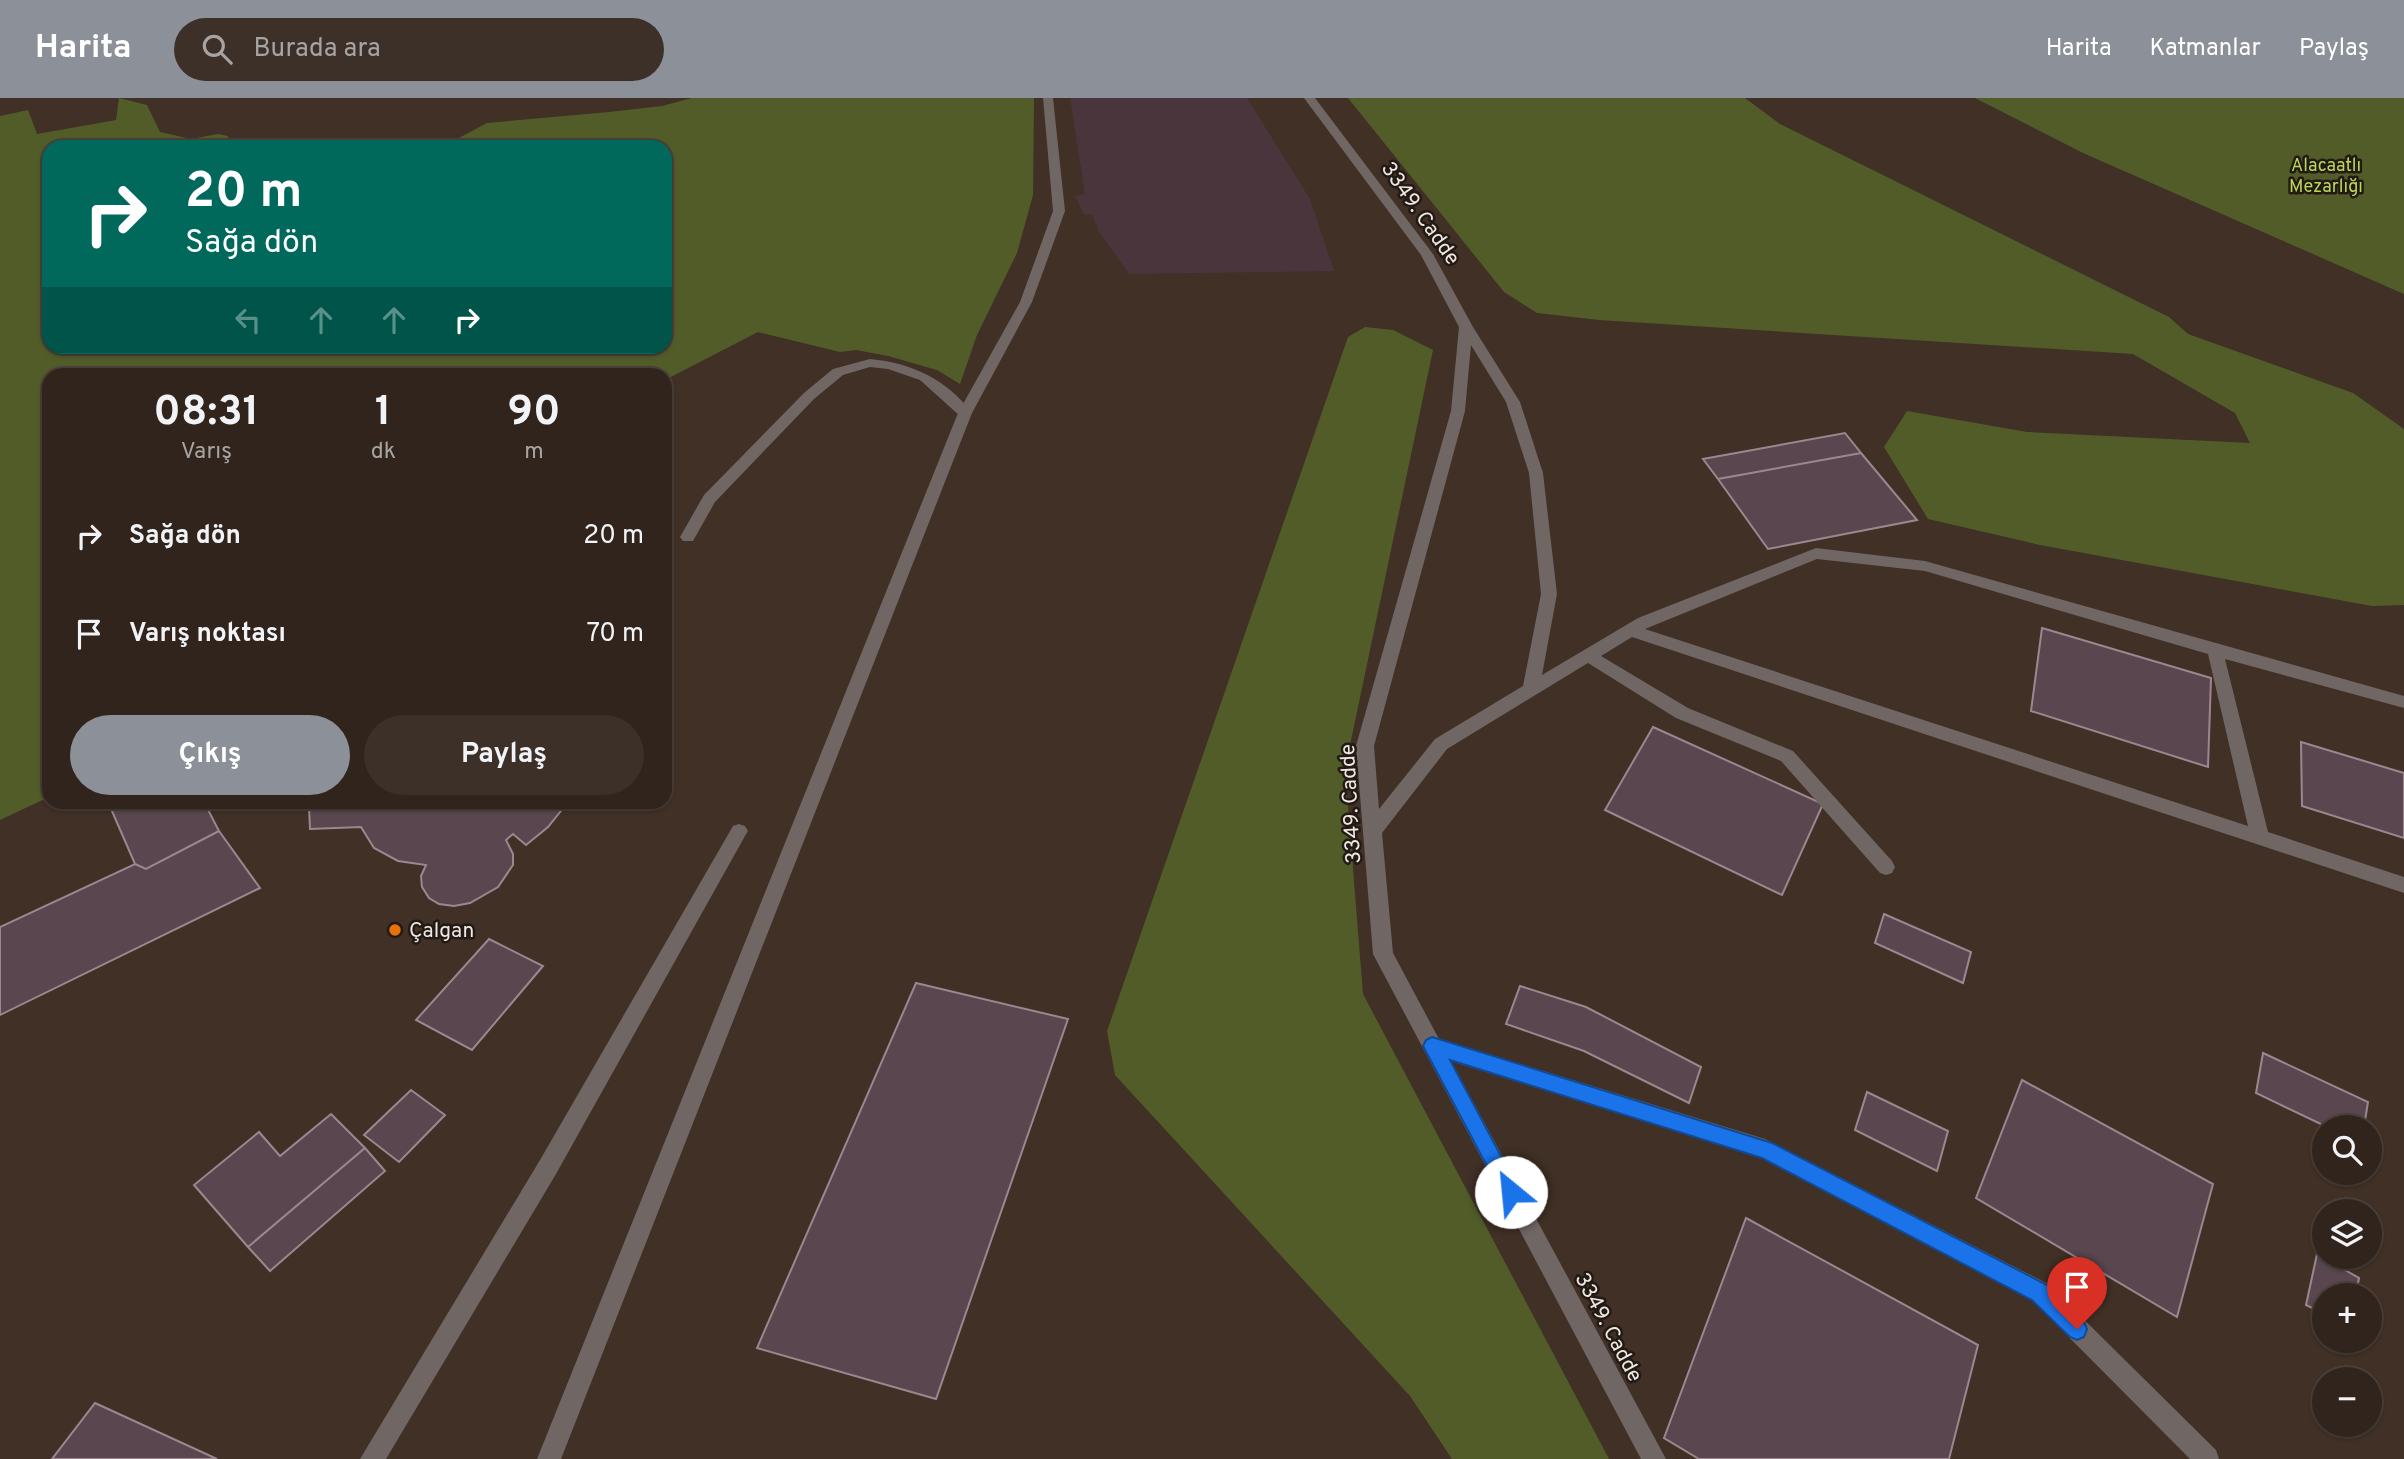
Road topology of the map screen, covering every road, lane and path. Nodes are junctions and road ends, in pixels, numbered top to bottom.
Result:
1 (1048, 98) edge
2 (1309, 98) edge
3 (1466, 327) junction
4 (965, 413) junction
5 (688, 537) dead end
6 (1630, 630) junction
7 (2215, 650) junction
8 (1589, 656) junction
9 (1531, 690) junction
10 (2404, 702) edge
11 (739, 831) dead end
12 (1372, 832) junction
13 (2260, 838) junction
14 (1886, 867) dead end
15 (2404, 885) edge
16 (1432, 1046) junction
17 (372, 1459) edge
18 (549, 1459) edge
19 (1654, 1459) edge
20 (2207, 1459) edge

1 - 4 street
2 - 3 street, 3349. Cadde
3 - 9 street
3 - 12 street, 3349. Cadde
4 - 5 street
4 - 18 street
6 - 7 street
6 - 8 street
6 - 13 street
7 - 10 street
7 - 13 street
8 - 9 street
8 - 14 street
9 - 12 street
11 - 17 street
12 - 16 street, 3349. Cadde
13 - 15 street
16 - 19 street, 3349. Cadde
16 - 20 street

